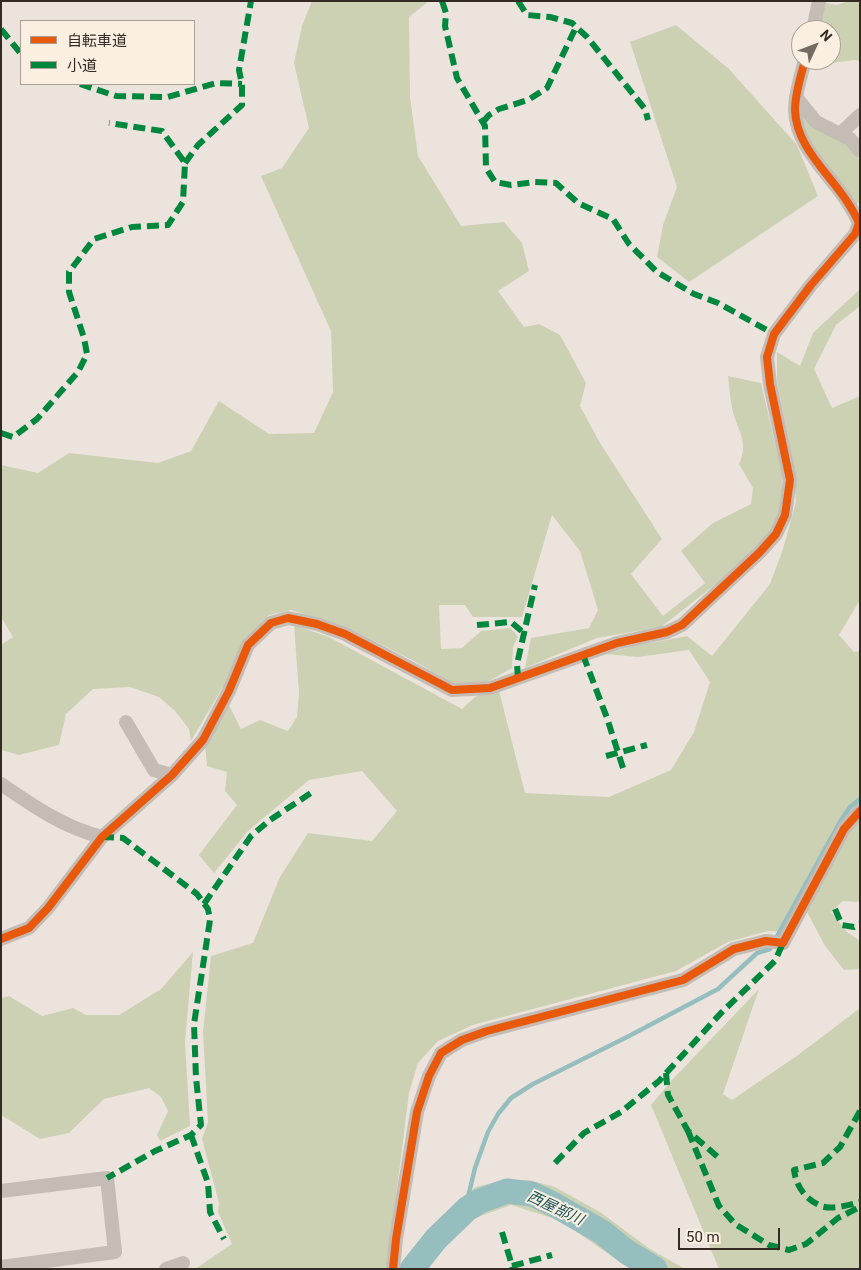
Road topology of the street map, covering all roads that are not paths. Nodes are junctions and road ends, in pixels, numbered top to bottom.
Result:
1 (819, 1) edge
2 (815, 20) edge
3 (803, 70) edge
4 (796, 97) junction
5 (860, 115) edge
6 (840, 134) junction
7 (860, 151) edge
8 (126, 722) dead end
9 (172, 775) junction
10 (1, 784) edge
11 (860, 811) edge
12 (102, 836) junction
13 (1, 939) edge
14 (1, 1191) edge
15 (183, 1263) dead end
16 (1, 1267) edge
17 (166, 1269) edge
18 (393, 1269) edge

1 - 2 street
3 - 4 street
4 - 6 street
4 - 9 street
5 - 6 street
6 - 7 street
8 - 9 street
9 - 12 street
10 - 12 street
11 - 18 street
12 - 13 street
14 - 16 street
15 - 17 street

